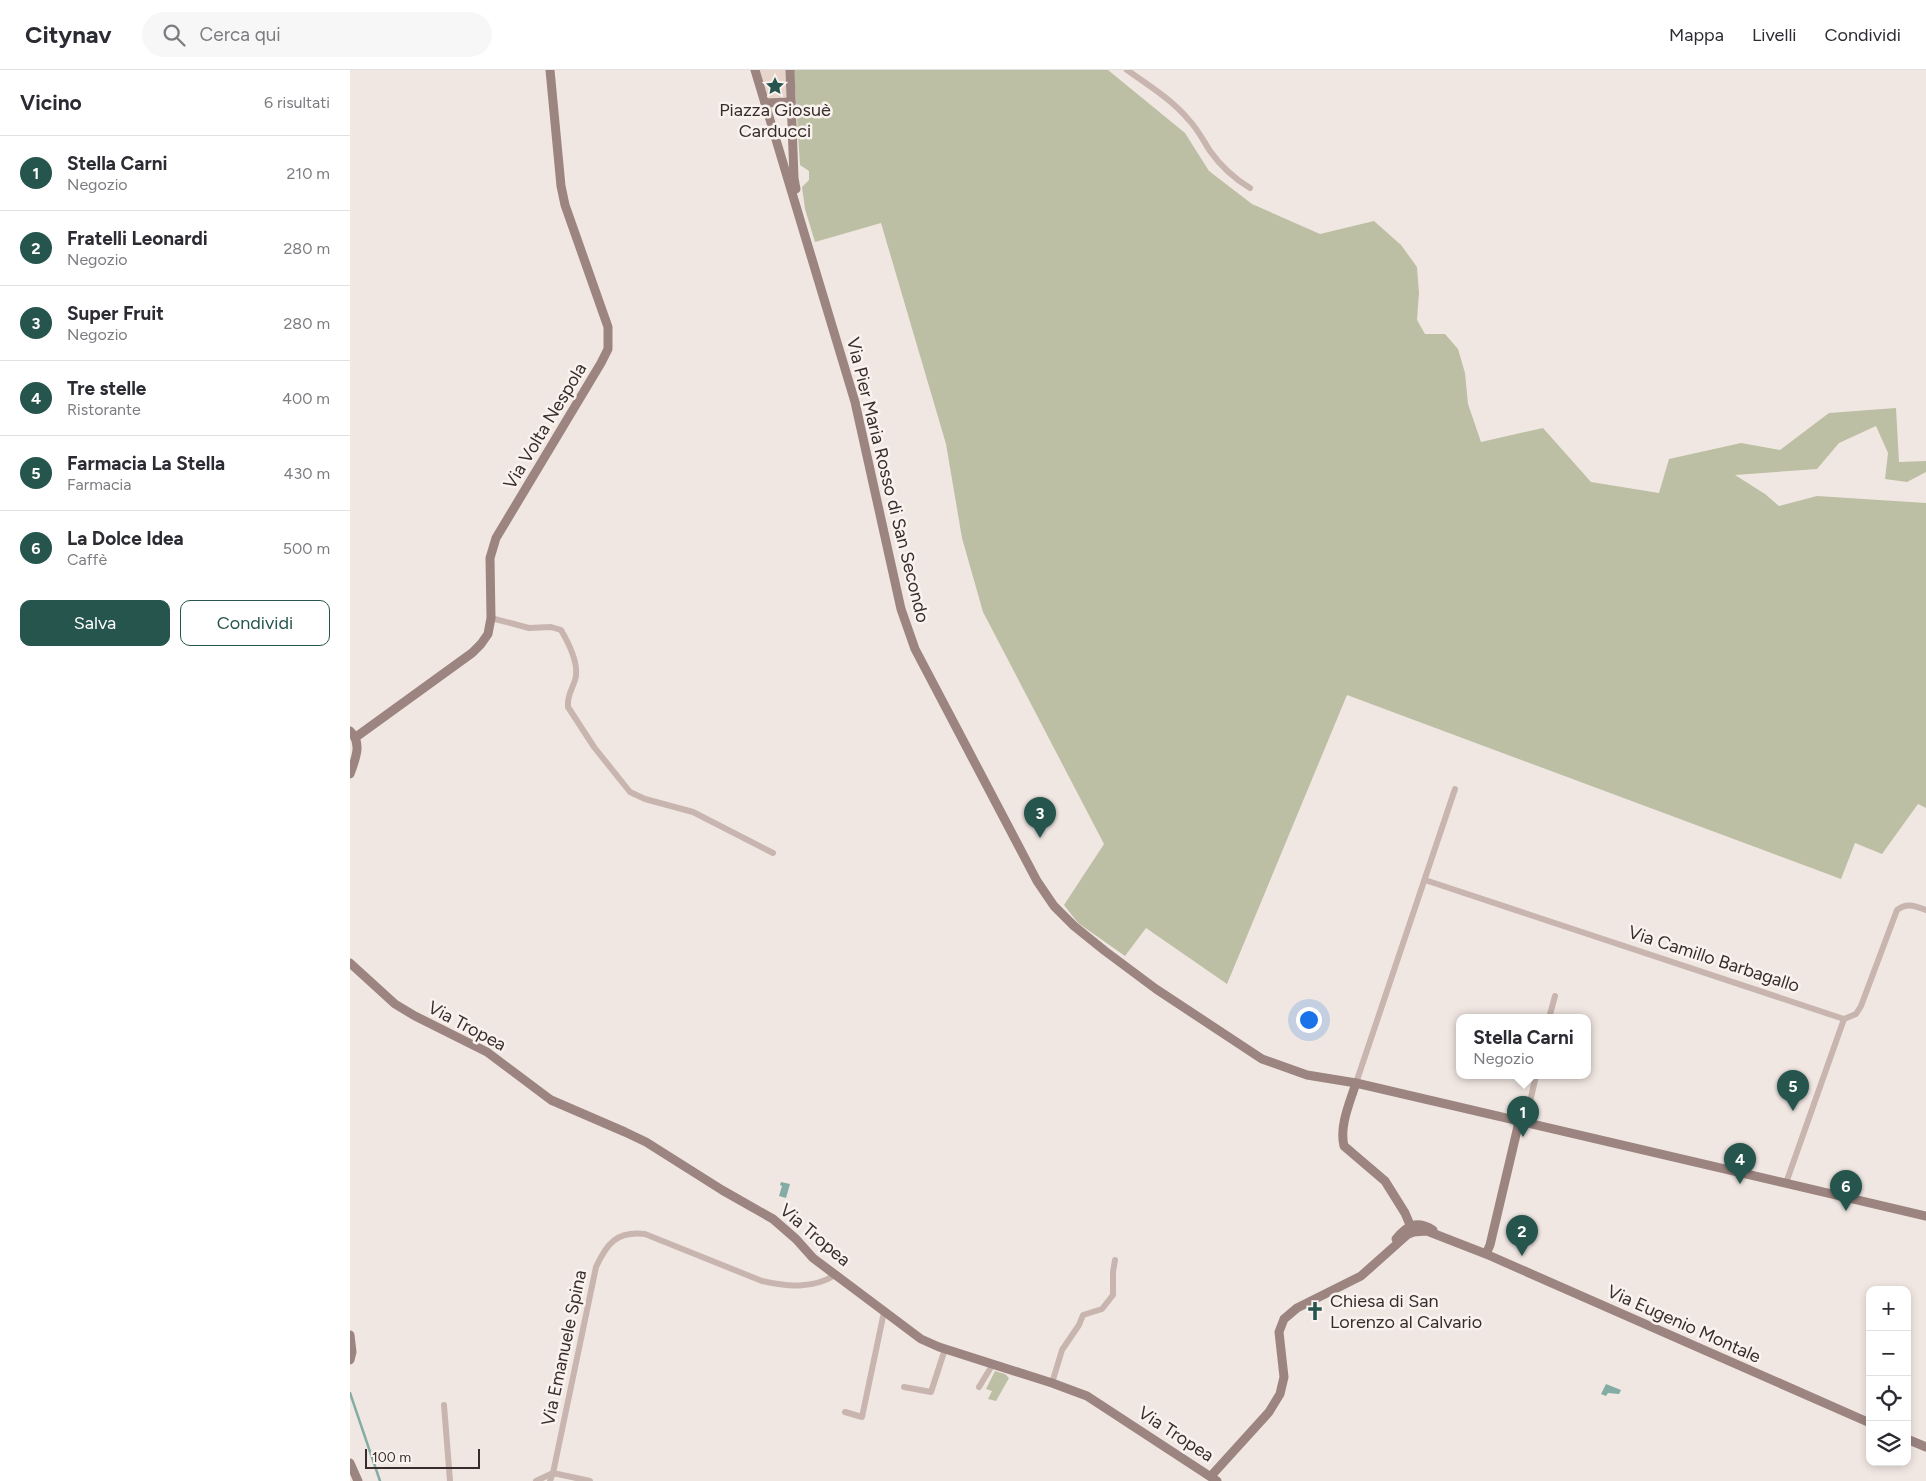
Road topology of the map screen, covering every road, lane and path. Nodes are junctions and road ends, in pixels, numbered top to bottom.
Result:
1 (550, 70) edge
2 (756, 70) edge
3 (790, 70) edge
4 (1127, 70) edge
5 (791, 102) junction
6 (765, 103) junction
7 (1250, 188) dead end
8 (804, 231) junction
9 (490, 618) junction
10 (353, 734) edge
11 (350, 774) edge
12 (1455, 789) dead end
13 (773, 853) dead end
14 (1425, 880) junction
15 (1926, 910) edge
16 (350, 963) edge
17 (1555, 996) dead end
18 (1550, 1014) edge
19 (1844, 1019) junction
20 (1535, 1079) edge
21 (1356, 1083) junction
22 (1522, 1122) junction
23 (1786, 1183) junction
24 (1926, 1216) edge
25 (1412, 1228) junction
26 (1486, 1254) junction
27 (1115, 1260) dead end
28 (835, 1275) junction
29 (884, 1312) junction
30 (350, 1335) edge
31 (945, 1349) junction
32 (350, 1360) edge
33 (993, 1364) junction
34 (1052, 1382) junction
35 (904, 1387) dead end
36 (979, 1387) dead end
37 (444, 1405) dead end
38 (845, 1412) dead end
39 (1866, 1421) edge
40 (1911, 1441) edge
41 (1926, 1447) edge
42 (350, 1463) edge
43 (552, 1473) junction
44 (1214, 1479) edge
45 (358, 1481) edge
46 (450, 1481) edge
47 (536, 1481) edge
48 (550, 1481) edge
49 (590, 1481) edge

1 - 9 street, Via Volta Nespola
2 - 6 street, Via Pier Maria Rosso di San Secondo
3 - 5 street
4 - 7 street
5 - 6 street
5 - 8 street
6 - 8 street, Via Pier Maria Rosso di San Secondo
8 - 21 street, Via Pier Maria Rosso di San Secondo
9 - 10 street, Via Volta Nespola
9 - 13 street
10 - 11 street
12 - 14 street
14 - 19 street, Via Camillo Barbagallo
14 - 21 street
15 - 19 street
16 - 28 street, Via Tropea
17 - 18 street
19 - 23 street
20 - 22 street
21 - 22 street, Via Pier Maria Rosso di San Secondo
21 - 25 street
22 - 23 street, Via Pier Maria Rosso di San Secondo
22 - 26 street
23 - 24 street, Via Pier Maria Rosso di San Secondo
25 - 26 street, Via Eugenio Montale
25 - 44 street
26 - 39 street, Via Eugenio Montale
27 - 34 street
28 - 29 street, Via Tropea
28 - 43 street, Via Emanuele Spina
29 - 31 street, Via Tropea
29 - 38 street
30 - 32 street
31 - 33 street, Via Tropea
31 - 35 street
33 - 34 street, Via Tropea
33 - 36 street
34 - 44 street, Via Tropea
37 - 46 street
40 - 41 street
42 - 45 street
43 - 47 street
43 - 48 street, Via Emanuele Spina
43 - 49 street

